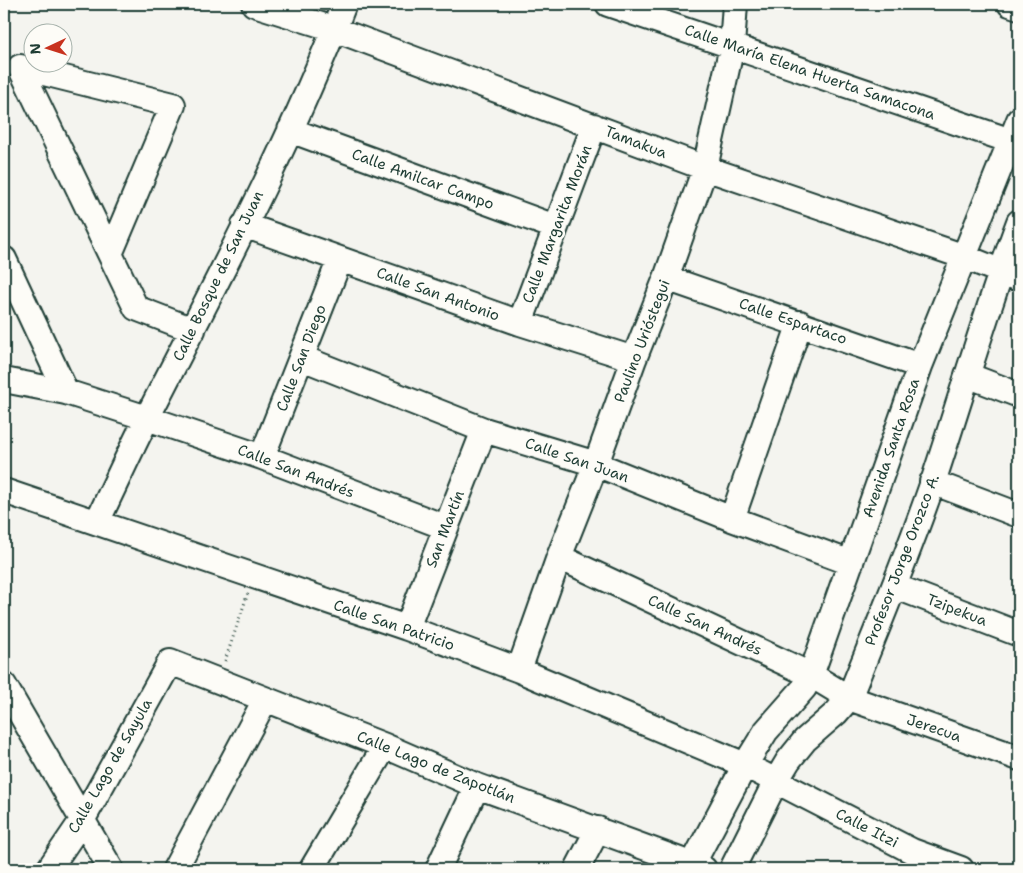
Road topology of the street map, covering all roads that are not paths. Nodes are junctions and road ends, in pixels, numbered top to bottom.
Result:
1 (254, 4) edge
2 (344, 4) edge
3 (608, 4) edge
4 (736, 4) edge
5 (1010, 4) edge
6 (1019, 7) edge
7 (334, 29) junction
8 (732, 46) junction
9 (594, 126) junction
10 (290, 130) junction
11 (1015, 130) edge
12 (706, 168) junction
13 (1019, 222) edge
14 (244, 225) junction
15 (555, 227) junction
16 (110, 254) junction
17 (965, 257) junction
18 (4, 259) edge
19 (340, 259) junction
20 (1010, 275) edge
21 (666, 278) junction
22 (520, 323) junction
23 (800, 324) junction
24 (193, 330) junction
25 (302, 358) junction
26 (634, 359) junction
27 (920, 366) junction
28 (967, 375) junction
29 (4, 380) edge
30 (66, 392) junction
31 (1019, 395) edge
32 (147, 418) junction
33 (484, 430) junction
34 (262, 457) junction
35 (596, 464) junction
36 (932, 482) junction
37 (4, 491) edge
38 (1019, 515) edge
39 (732, 519) junction
40 (97, 522) junction
41 (445, 528) junction
42 (559, 557) junction
43 (851, 563) junction
44 (894, 586) junction
45 (407, 628) junction
46 (1019, 634) edge
47 (170, 662) joint
48 (518, 670) junction
49 (812, 675) junction
50 (4, 685) edge
51 (848, 698) junction
52 (265, 700) junction
53 (10, 715) edge
54 (385, 746) junction
55 (1019, 758) edge
56 (745, 765) junction
57 (776, 781) junction
58 (477, 786) junction
59 (83, 818) junction
60 (598, 829) junction
61 (908, 860) edge
62 (696, 868) edge
63 (48, 869) edge
64 (111, 869) edge
65 (175, 869) edge
66 (312, 869) edge
67 (438, 869) edge
68 (577, 869) edge
69 (732, 869) edge
70 (960, 869) edge

1 - 7 street, Tamakua
2 - 7 street, Calle Bosque de San Juan
3 - 8 street, Calle María Elena Huerta Samacona
4 - 8 street, Paulino Urióstegui
5 - 6 street
7 - 9 street, Tamakua
7 - 10 street, Calle Bosque de San Juan
8 - 11 street, Calle María Elena Huerta Samacona
8 - 12 street, Paulino Urióstegui
9 - 12 street, Tamakua
9 - 15 street, Calle Margarita Morán
10 - 14 street, Calle Bosque de San Juan
10 - 15 street, Calle Amilcar Campo
11 - 17 street, Avenida Santa Rosa
12 - 17 street, Tamakua
12 - 21 street, Paulino Urióstegui
13 - 20 street, Profesor Jorge Orozco A.
14 - 19 street, Calle San Antonio
14 - 24 street, Calle Bosque de San Juan
15 - 22 street, Calle Margarita Morán
16 - 16 street
16 - 24 street
17 - 20 street, Tamakua
17 - 27 street, Avenida Santa Rosa
18 - 30 street
19 - 22 street, Calle San Antonio
19 - 25 street, Calle San Diego
20 - 28 street, Profesor Jorge Orozco A.
21 - 23 street, Calle Espartaco
21 - 26 street, Paulino Urióstegui
22 - 26 street, Calle San Antonio
23 - 27 street, Calle Espartaco
23 - 39 street
24 - 32 street, Calle Bosque de San Juan
25 - 33 street, Calle San Juan
25 - 34 street, Calle San Diego
26 - 35 street, Paulino Urióstegui
27 - 43 street, Avenida Santa Rosa
28 - 31 street
28 - 36 street, Profesor Jorge Orozco A.
29 - 30 street, Calle San Andrés
30 - 32 street, Calle San Andrés
32 - 34 street, Calle San Andrés
32 - 40 street, Calle Bosque de San Juan
33 - 35 street, Calle San Juan
33 - 41 street, San Martín
34 - 41 street, Calle San Andrés
35 - 39 street, Calle San Juan
35 - 42 street, Paulino Urióstegui
36 - 38 street
36 - 44 street, Profesor Jorge Orozco A.
37 - 40 street, Calle San Patricio
39 - 43 street, Calle San Juan
40 - 45 street, Calle San Patricio
41 - 45 street, San Martín
42 - 48 street, Paulino Urióstegui
42 - 49 street, Calle San Andrés
43 - 49 street, Avenida Santa Rosa
44 - 46 street, Tzipekua
44 - 51 street, Profesor Jorge Orozco A.
45 - 48 street, Calle San Patricio
47 - 52 street, Calle Lago de Zapotlán
47 - 59 street, Calle Lago de Sayula
48 - 56 street, Calle San Patricio
49 - 51 street, Calle San Andrés
49 - 56 street, Avenida Santa Rosa
50 - 53 street
51 - 55 street, Jerecua
51 - 57 street, Profesor Jorge Orozco A.
52 - 54 street, Calle Lago de Zapotlán
52 - 65 street
53 - 59 street
54 - 58 street, Calle Lago de Zapotlán
54 - 66 street
56 - 57 street, Calle San Patricio
56 - 62 street, Avenida Santa Rosa
57 - 61 street, Calle Itzi
57 - 69 street, Profesor Jorge Orozco A.
58 - 60 street, Calle Lago de Zapotlán
58 - 67 street
59 - 63 street, Calle Lago de Sayula
59 - 64 street
60 - 62 street, Calle Lago de Zapotlán
60 - 68 street
61 - 70 street, Calle Itzi

